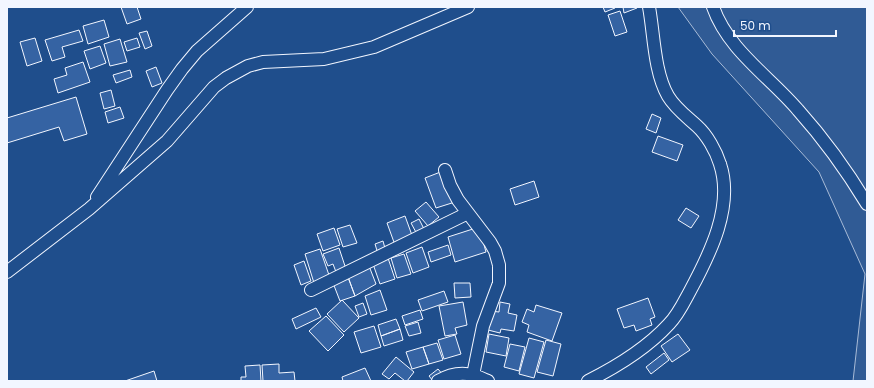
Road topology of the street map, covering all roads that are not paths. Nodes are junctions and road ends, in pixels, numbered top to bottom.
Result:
1 (247, 7) edge
2 (468, 7) edge
3 (649, 7) edge
4 (713, 7) edge
5 (445, 170) dead end
6 (867, 204) edge
7 (89, 209) junction
8 (468, 213) junction
9 (7, 272) edge
10 (311, 290) dead end
11 (473, 375) junction
12 (438, 381) edge
13 (488, 381) edge
14 (588, 381) edge

1 - 7 street
2 - 7 street
3 - 14 street
4 - 6 street
5 - 8 street
7 - 9 street
8 - 10 street
8 - 11 street
11 - 12 street
11 - 13 street

